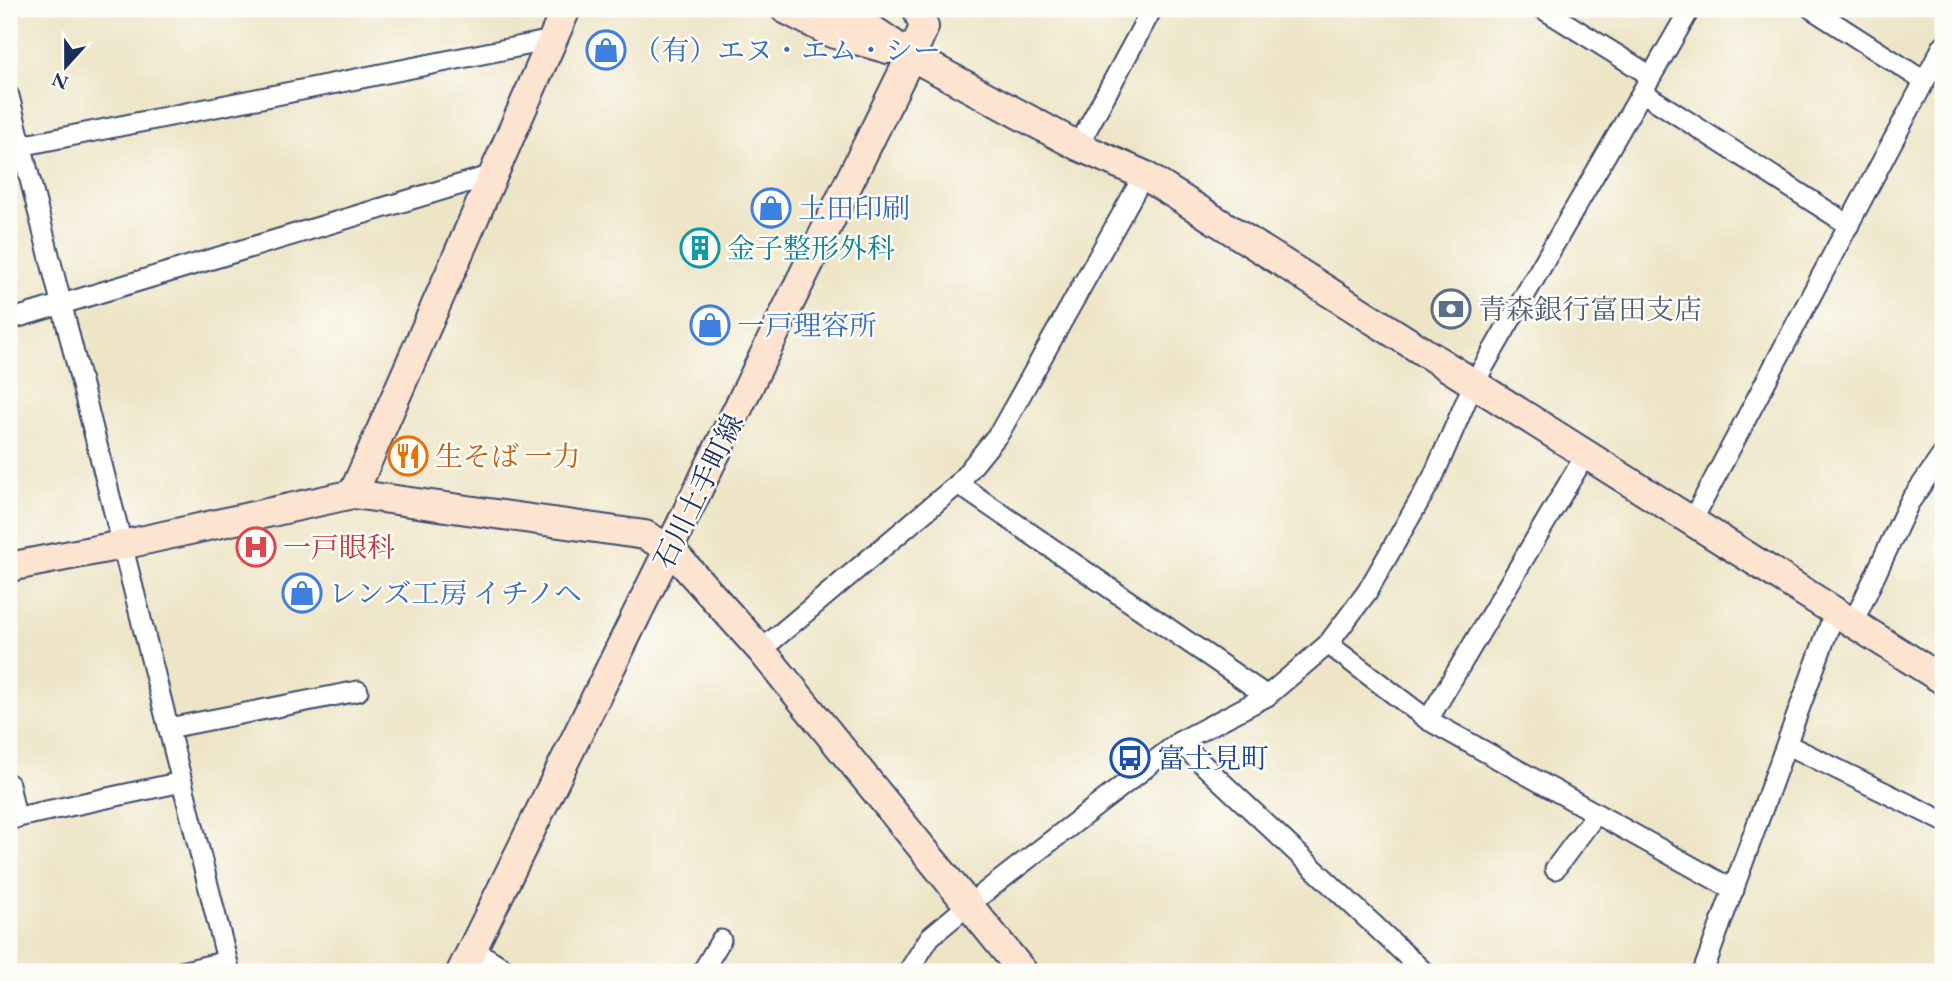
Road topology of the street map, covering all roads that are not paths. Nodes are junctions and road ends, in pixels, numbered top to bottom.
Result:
1 (566, 9) edge
2 (785, 9) edge
3 (842, 9) edge
4 (917, 9) edge
5 (1152, 9) edge
6 (1543, 9) edge
7 (1690, 9) edge
8 (1812, 9) edge
9 (552, 40) junction
10 (1943, 46) edge
11 (911, 56) junction
12 (1924, 81) junction
13 (1647, 84) junction
14 (9, 96) edge
15 (20, 146) junction
16 (1079, 146) junction
17 (492, 175) junction
18 (1144, 175) junction
19 (1849, 225) junction
20 (63, 305) junction
21 (9, 320) edge
22 (1473, 385) junction
23 (1586, 454) junction
24 (1943, 454) edge
25 (958, 484) junction
26 (354, 494) junction
27 (1692, 521) junction
28 (122, 545) junction
29 (670, 549) junction
30 (9, 567) edge
31 (1844, 617) junction
32 (1328, 645) junction
33 (761, 650) junction
34 (1943, 680) edge
35 (358, 691) dead end
36 (1268, 696) junction
37 (1428, 720) junction
38 (169, 728) junction
39 (1179, 742) junction
40 (1788, 745) junction
41 (182, 782) junction
42 (9, 784) edge
43 (1596, 814) junction
44 (12, 819) edge
45 (1943, 821) edge
46 (1555, 869) dead end
47 (1734, 890) junction
48 (967, 906) junction
49 (721, 940) dead end
50 (467, 961) edge
51 (228, 967) edge
52 (181, 972) edge
53 (510, 972) edge
54 (702, 972) edge
55 (908, 972) edge
56 (1023, 972) edge
57 (1424, 972) edge
58 (1703, 972) edge

1 - 9 street
2 - 11 street
3 - 11 street
4 - 11 street, 石川土手町線
5 - 16 street
6 - 13 street
7 - 13 street
8 - 12 street
9 - 15 street
9 - 17 street
10 - 12 street
11 - 16 street
11 - 29 street, 石川土手町線
12 - 19 street
13 - 19 street
13 - 22 street
14 - 15 street
15 - 20 street
16 - 18 street
17 - 20 street
17 - 26 street
18 - 22 street
18 - 25 street
19 - 27 street
20 - 21 street
20 - 28 street
22 - 23 street
22 - 32 street
23 - 27 street
23 - 37 street
24 - 31 street
25 - 33 street
25 - 36 street
26 - 28 street
26 - 29 street
27 - 31 street
28 - 30 street
28 - 38 street
29 - 33 street
29 - 50 street, 石川土手町線
31 - 34 street
31 - 40 street
32 - 36 street
32 - 37 street
33 - 48 street
35 - 38 street
36 - 39 street
37 - 43 street
38 - 41 street
39 - 48 street
39 - 57 street
40 - 45 street
40 - 47 street
41 - 44 street
41 - 51 street
42 - 44 street
43 - 46 street
43 - 47 street
47 - 58 street
48 - 55 street
48 - 56 street
49 - 54 street
50 - 53 street
51 - 52 street

